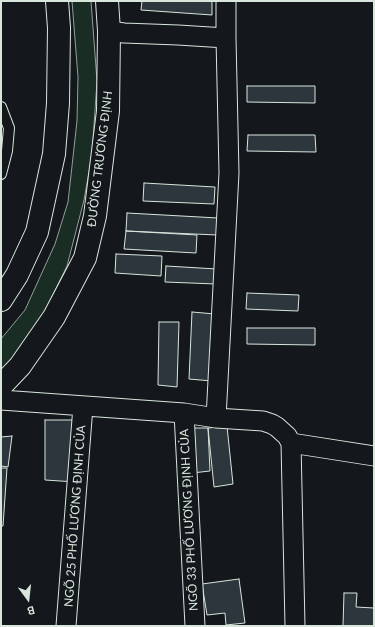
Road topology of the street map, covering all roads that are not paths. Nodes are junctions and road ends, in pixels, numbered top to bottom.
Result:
1 (58, 1) edge
2 (107, 1) edge
3 (226, 1) edge
4 (109, 31) junction
5 (226, 38) junction
6 (1, 107) edge
7 (1, 174) edge
8 (1, 300) edge
9 (1, 386) edge
10 (1, 400) edge
11 (83, 406) junction
12 (184, 413) junction
13 (216, 418) junction
14 (291, 443) junction
15 (374, 456) edge
16 (66, 626) edge
17 (195, 626) edge
18 (295, 626) edge

1 - 8 main road
2 - 4 main road, ĐƯỜNG TRƯƠNG ĐỊNH
3 - 5 street
4 - 5 street
4 - 9 main road, ĐƯỜNG TRƯƠNG ĐỊNH
5 - 13 street
6 - 7 lane
10 - 11 street
11 - 12 street
11 - 16 street, NGÕ 25 PHỐ LƯƠNG ĐỊNH CỦA
12 - 13 street
12 - 17 street, NGÕ 33 PHỐ LƯƠNG ĐỊNH CỦA
13 - 14 street
14 - 15 street
14 - 18 street

